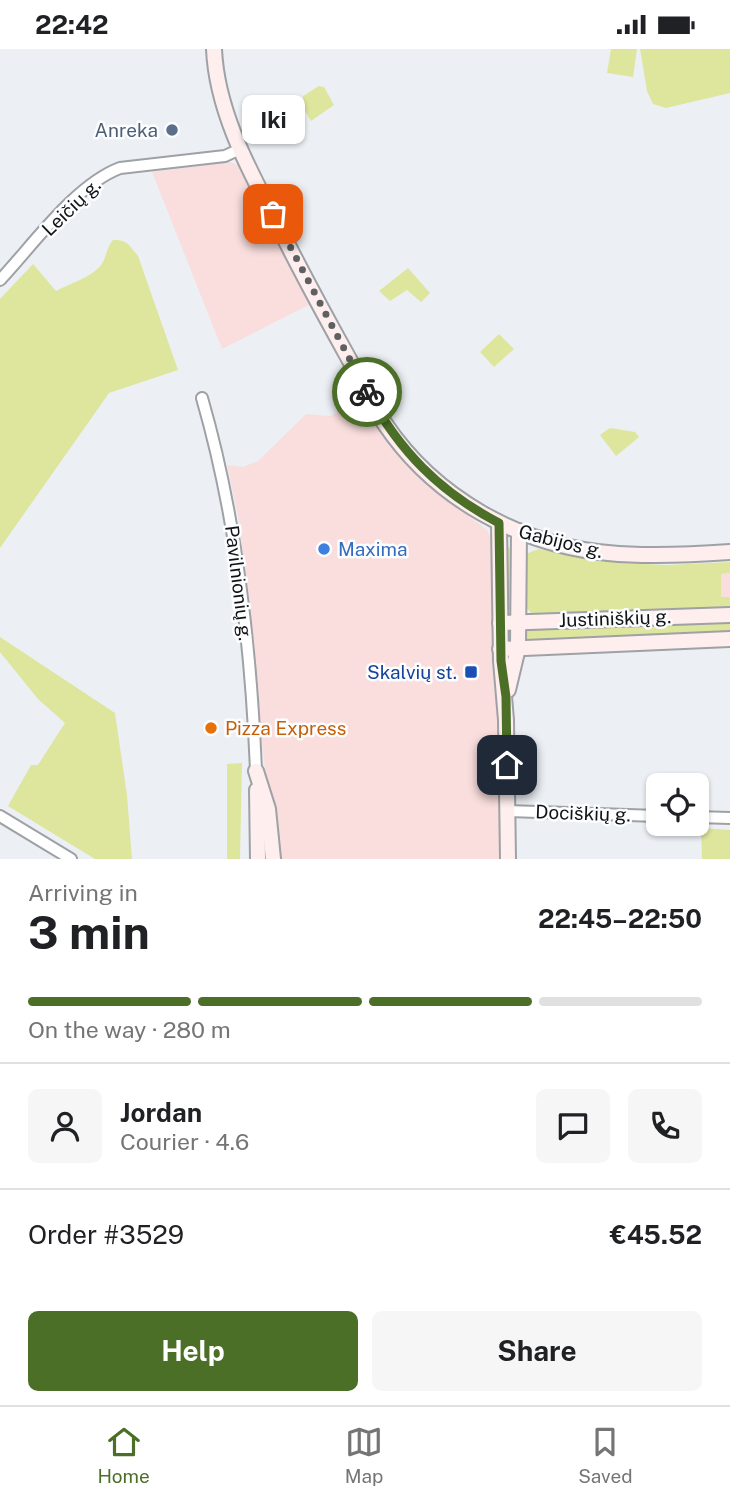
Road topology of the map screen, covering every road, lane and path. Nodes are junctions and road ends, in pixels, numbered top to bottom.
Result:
1 (214, 49) edge
2 (240, 149) junction
3 (0, 280) edge
4 (202, 398) dead end
5 (499, 523) junction
6 (519, 531) junction
7 (730, 552) edge
8 (730, 615) edge
9 (518, 622) junction
10 (500, 623) junction
11 (730, 639) edge
12 (518, 648) junction
13 (500, 649) junction
14 (506, 697) junction
15 (256, 771) junction
16 (507, 811) junction
17 (0, 816) edge
18 (646, 816) edge
19 (709, 817) edge
20 (730, 818) edge
21 (71, 859) edge
22 (258, 859) edge
23 (273, 859) edge
24 (508, 859) edge

1 - 2 street, Gabijos g.
2 - 3 street, Leičių g.
2 - 5 street, Gabijos g.
4 - 15 street, Pavilnionių g.
5 - 6 street, Gabijos g.
5 - 10 street
6 - 7 street, Gabijos g.
6 - 9 street
8 - 9 street, Justiniškių g.
9 - 10 street, Justiniškių g.
9 - 12 street
10 - 13 street
11 - 12 street, Justiniškių g.
12 - 13 street, Justiniškių g.
12 - 14 street
13 - 14 street
14 - 16 street
15 - 22 street, Pavilnionių g.
15 - 23 street, Pavilnionių g.
16 - 18 street, Dociškių g.
16 - 24 street
17 - 21 street
19 - 20 street

